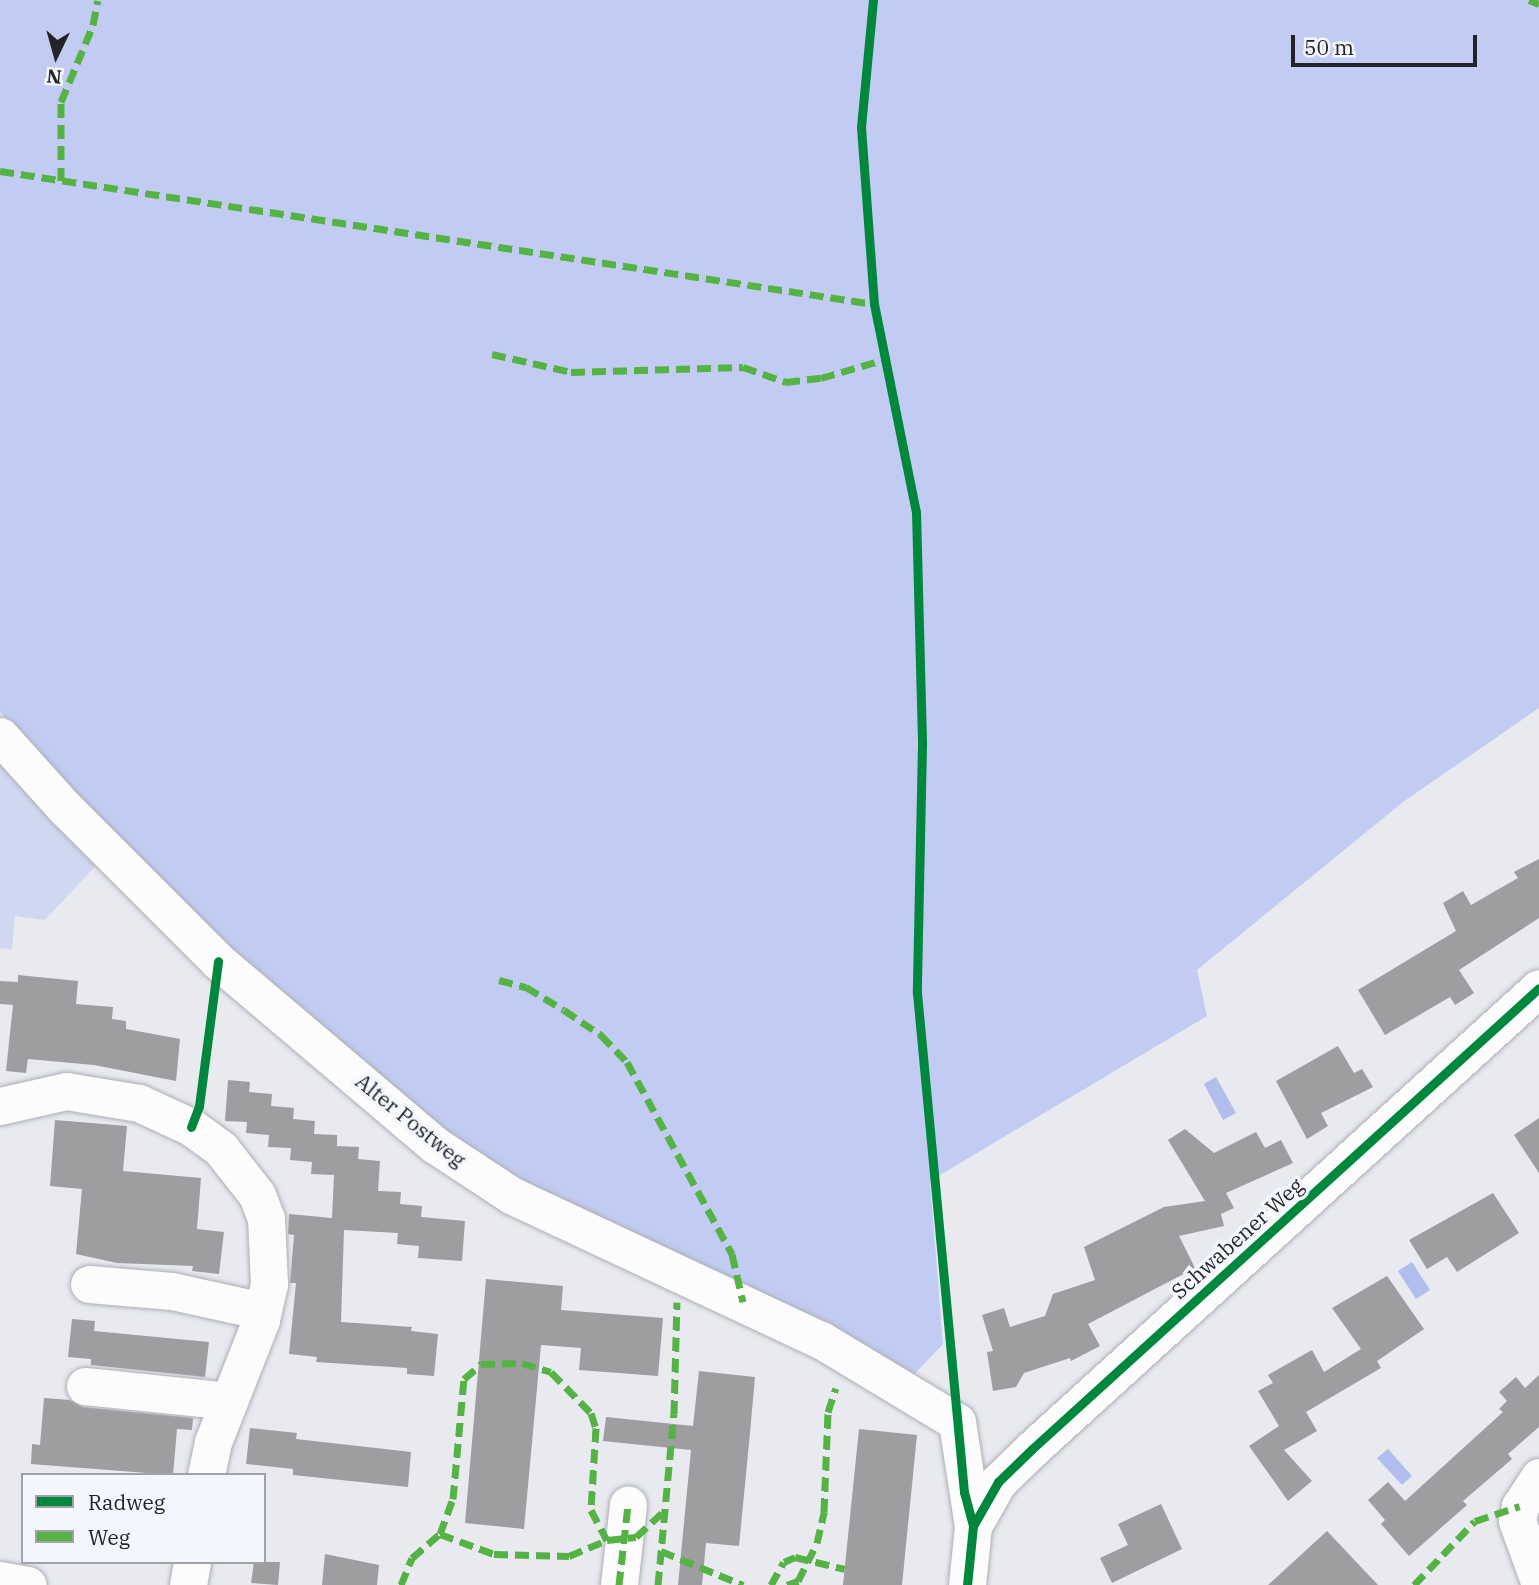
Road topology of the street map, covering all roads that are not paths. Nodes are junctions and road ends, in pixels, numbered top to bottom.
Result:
1 (0, 736) edge
2 (1539, 988) edge
3 (0, 1105) edge
4 (89, 1284) dead end
5 (263, 1311) junction
6 (85, 1386) dead end
7 (229, 1401) junction
8 (207, 1473) edge
9 (1529, 1491) edge
10 (628, 1505) dead end
11 (973, 1526) junction
12 (192, 1564) edge
13 (0, 1580) edge
14 (1539, 1581) edge
15 (28, 1585) edge
16 (188, 1585) edge
17 (620, 1585) edge
18 (967, 1585) edge

1 - 11 street, Alter Postweg
2 - 11 street, Schwabener Weg
3 - 5 street
4 - 5 street
5 - 7 street
6 - 7 street
7 - 8 street
9 - 14 street
10 - 17 street
11 - 18 street
12 - 16 street
13 - 15 street

